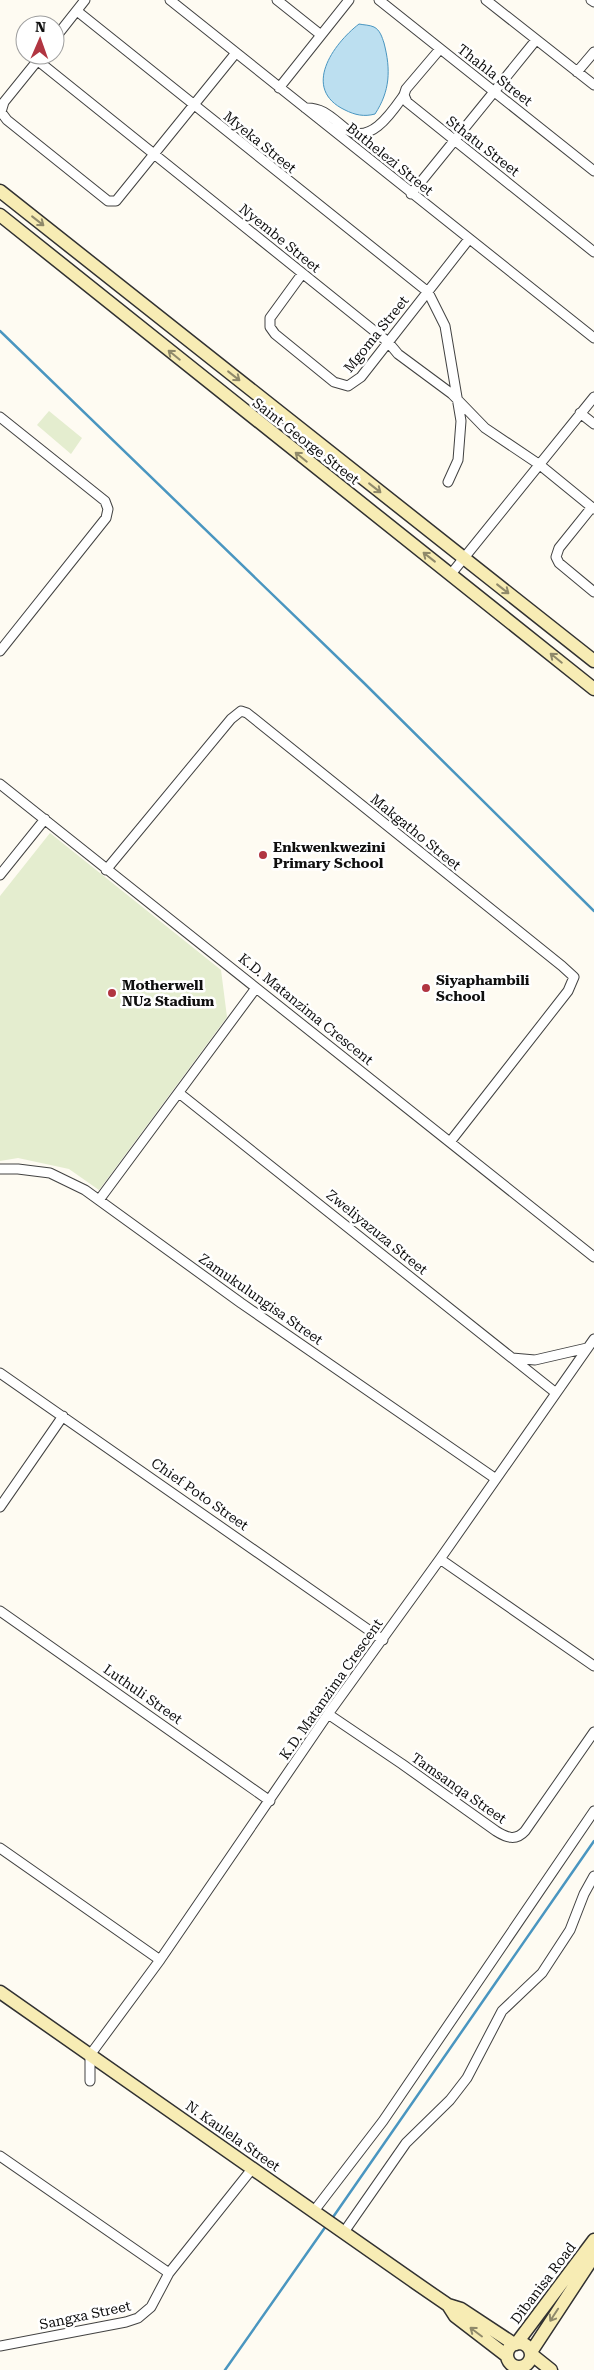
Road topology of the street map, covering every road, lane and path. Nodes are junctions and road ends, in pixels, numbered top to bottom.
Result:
1 (86, 0) edge
2 (170, 0) edge
3 (277, 0) edge
4 (349, 0) edge
5 (379, 0) edge
6 (486, 0) edge
7 (77, 11) junction
8 (65, 26) edge
9 (321, 35) junction
10 (536, 40) junction
11 (440, 49) junction
12 (594, 52) edge
13 (235, 54) junction
14 (34, 65) edge
15 (48, 65) edge
16 (577, 72) junction
17 (594, 85) edge
18 (279, 88) junction
19 (494, 91) junction
20 (404, 95) junction
21 (194, 106) junction
22 (305, 108) junction
23 (454, 140) junction
24 (154, 155) junction
25 (594, 171) edge
26 (0, 191) edge
27 (411, 194) junction
28 (0, 215) edge
29 (470, 239) junction
30 (594, 252) edge
31 (302, 274) junction
32 (428, 292) junction
33 (594, 338) edge
34 (388, 342) junction
35 (594, 397) edge
36 (457, 400) junction
37 (580, 413) junction
38 (0, 417) edge
39 (594, 424) edge
40 (540, 465) junction
41 (448, 482) dead end
42 (593, 508) edge
43 (464, 558) junction
44 (451, 574) junction
45 (594, 592) edge
46 (0, 651) edge
47 (594, 661) edge
48 (594, 689) edge
49 (0, 784) edge
50 (45, 819) junction
51 (106, 870) junction
52 (0, 875) edge
53 (256, 988) junction
54 (179, 1093) junction
55 (450, 1142) junction
56 (0, 1169) edge
57 (99, 1200) junction
58 (594, 1257) edge
59 (594, 1339) edge
60 (588, 1348) junction
61 (512, 1358) junction
62 (0, 1373) edge
63 (556, 1393) junction
64 (63, 1416) junction
65 (496, 1479) junction
66 (0, 1506) edge
67 (440, 1559) junction
68 (0, 1611) edge
69 (383, 1640) junction
70 (594, 1666) edge
71 (328, 1714) junction
72 (594, 1732) edge
73 (270, 1800) junction
74 (594, 1811) edge
75 (0, 1848) edge
76 (594, 1876) edge
77 (160, 1960) junction
78 (0, 1992) edge
79 (90, 2055) junction
80 (90, 2082) dead end
81 (0, 2156) edge
82 (252, 2169) junction
83 (316, 2213) junction
84 (342, 2231) junction
85 (594, 2240) edge
86 (594, 2256) edge
87 (169, 2273) junction
88 (448, 2306) junction
89 (515, 2344) junction
90 (0, 2346) edge
91 (531, 2353) junction
92 (507, 2357) junction
93 (524, 2368) edge
94 (500, 2370) edge
95 (551, 2370) edge

1 - 7 street
2 - 13 street, Buthelezi Street
3 - 9 street
4 - 9 street
5 - 11 street, Thahla Street
6 - 10 street
7 - 8 street
7 - 21 street, Myeka Street
9 - 18 street
10 - 16 street
10 - 19 street
11 - 19 street, Thahla Street
11 - 20 street
12 - 16 street
13 - 18 street, Buthelezi Street
13 - 21 street
14 - 24 street, Nyembe Street
15 - 24 street, Nyembe Street
16 - 17 street
18 - 22 street, Buthelezi Street
19 - 23 street
19 - 25 street, Thahla Street
20 - 22 street
20 - 23 street, Sthatu Street
21 - 24 street
21 - 32 street, Myeka Street
22 - 27 street, Buthelezi Street
23 - 27 street
23 - 30 street, Sthatu Street
24 - 31 street, Nyembe Street
26 -> 43 main road, Saint George Street
27 - 29 street, Buthelezi Street
44 -> 28 main road, Saint George Street
29 - 32 street, Mgoma Street
29 - 33 street, Buthelezi Street
31 - 34 street, Nyembe Street
31 - 34 street, Mgoma Street
32 - 34 street, Mgoma Street
32 - 36 street
34 - 36 street, Nyembe Street
35 - 37 street
36 - 40 street, Nyembe Street
36 - 41 street
37 - 39 street
37 - 40 street
38 - 46 street
40 - 42 street, Nyembe Street
40 - 43 street
42 - 45 street
43 - 44 street
43 -> 47 main road, Saint George Street
48 -> 44 main road, Saint George Street
49 - 50 street, K.D. Matanzima Crescent
50 - 51 street, K.D. Matanzima Crescent
50 - 52 street
51 - 53 street, K.D. Matanzima Crescent
51 - 55 street, Makgatho Street
53 - 54 street
53 - 55 street, K.D. Matanzima Crescent
54 - 57 street
54 - 61 street, Zweliyazuza Street
55 - 58 street, K.D. Matanzima Crescent
56 - 57 street, Zamukulungisa Street
57 - 65 street, Zamukulungisa Street
59 - 60 street, K.D. Matanzima Crescent
60 - 61 street
60 - 63 street, K.D. Matanzima Crescent
61 - 63 street, Zweliyazuza Street
62 - 64 street, Chief Poto Street
63 - 65 street, K.D. Matanzima Crescent
64 - 66 street
64 - 69 street, Chief Poto Street
65 - 67 street, K.D. Matanzima Crescent
67 - 69 street, K.D. Matanzima Crescent
67 - 70 street
68 - 73 street, Luthuli Street
69 - 71 street, K.D. Matanzima Crescent
71 - 72 street, Tamsanqa Street
71 - 73 street, K.D. Matanzima Crescent
73 - 77 street, K.D. Matanzima Crescent
74 - 83 street
75 - 77 street
76 - 84 street
77 - 79 street, K.D. Matanzima Crescent
78 - 79 main road, N. Kaulela Street
79 - 80 street
79 - 82 main road, N. Kaulela Street
81 - 87 street
82 - 83 main road, N. Kaulela Street
82 - 87 street, Sangxa Street
83 - 84 main road, N. Kaulela Street
84 - 88 main road, N. Kaulela Street
85 - 89 main road, Dibanisa Road
86 -> 91 main road, Dibanisa Road
87 - 90 street, Sangxa Street
88 - 89 main road, N. Kaulela Street
92 -> 88 main road, N. Kaulela Street
89 - 91 main road
89 - 92 main road
91 - 93 main road
91 - 95 main road
92 - 93 main road
92 - 94 main road

